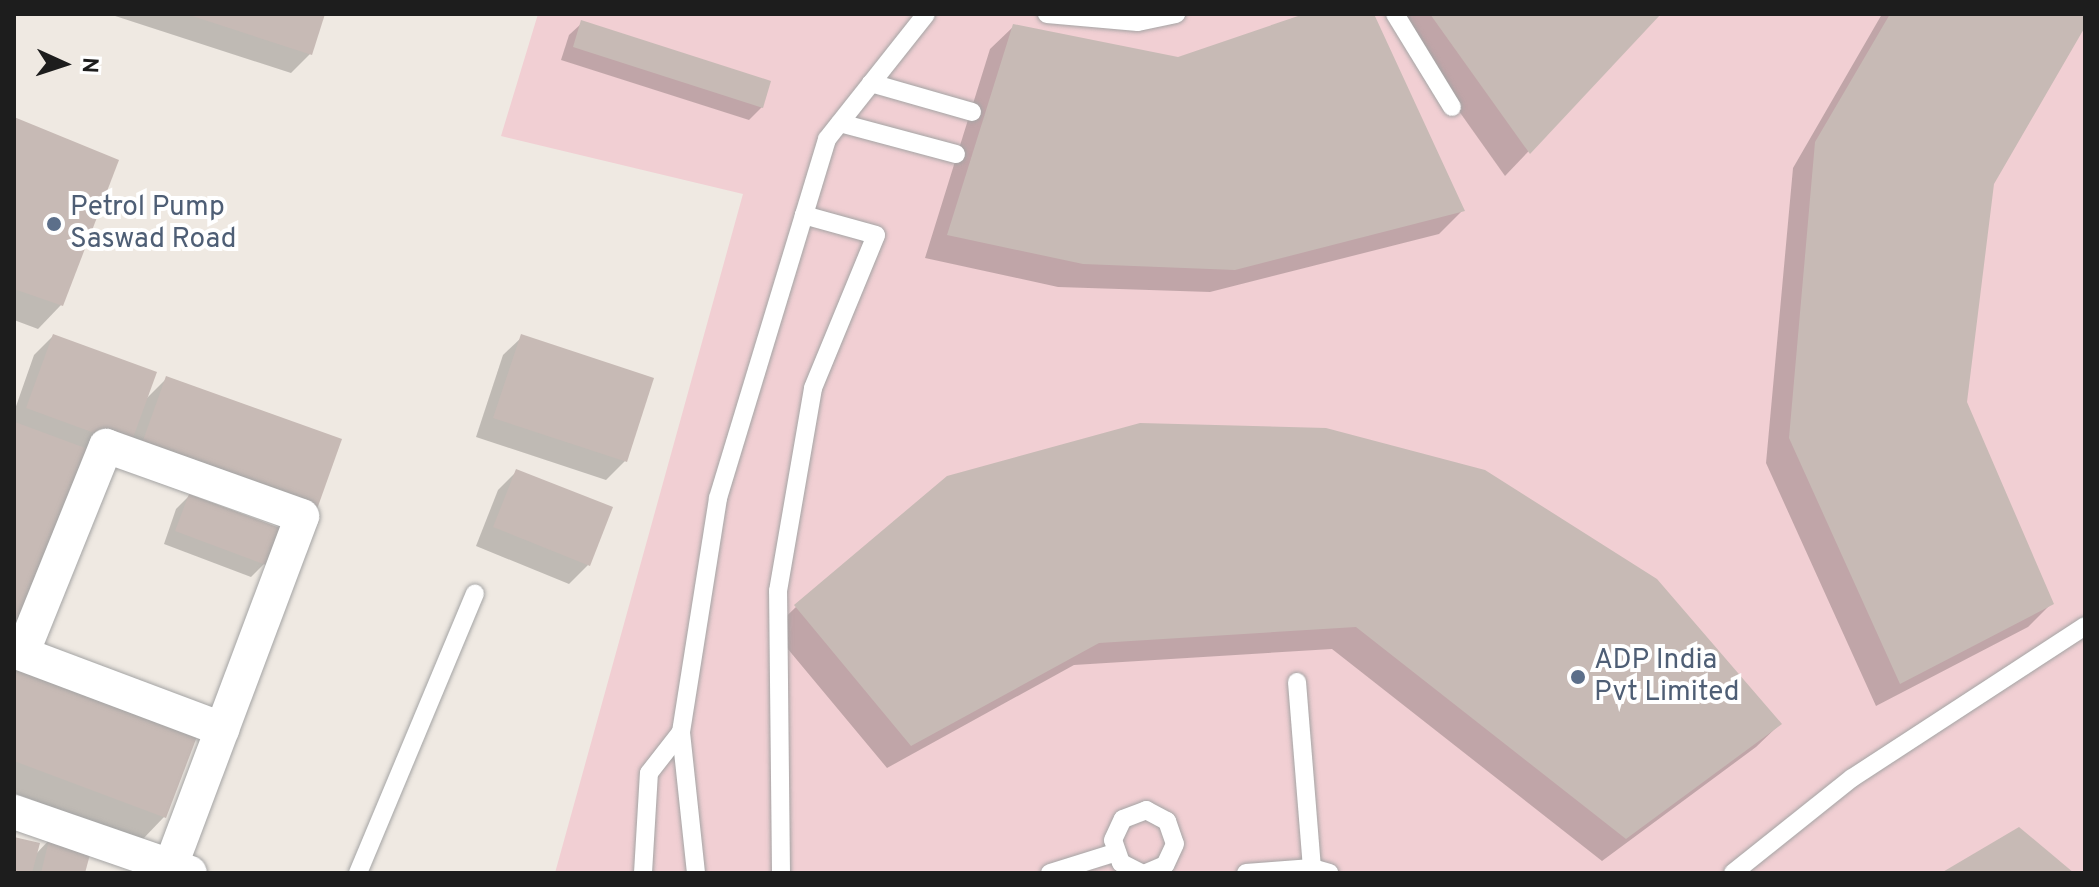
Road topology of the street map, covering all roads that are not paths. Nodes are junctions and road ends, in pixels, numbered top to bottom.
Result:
1 (926, 14) edge
2 (1047, 14) edge
3 (1176, 14) edge
4 (1395, 14) edge
5 (871, 83) junction
6 (1452, 107) dead end
7 (972, 112) dead end
8 (840, 123) junction
9 (956, 154) dead end
10 (804, 215) junction
11 (475, 593) dead end
12 (2085, 626) edge
13 (1297, 682) dead end
14 (222, 729) junction
15 (681, 732) junction
16 (14, 812) edge
17 (1114, 853) junction
18 (1320, 870) edge
19 (176, 871) edge
20 (358, 873) edge
21 (643, 873) edge
22 (696, 873) edge
23 (781, 873) edge
24 (1050, 873) edge
25 (1147, 873) edge
26 (1178, 873) edge
27 (1246, 873) edge
28 (1733, 873) edge

1 - 5 lane
2 - 3 lane
4 - 6 lane
5 - 7 lane
5 - 8 lane
8 - 9 lane
8 - 10 lane
10 - 15 lane
10 - 23 lane
11 - 20 lane
12 - 28 lane
13 - 18 lane
14 - 14 street
14 - 19 street
15 - 21 lane
15 - 22 lane
16 - 19 street
17 - 24 lane
17 - 25 lane
17 - 25 lane
18 - 27 lane
25 - 26 lane

